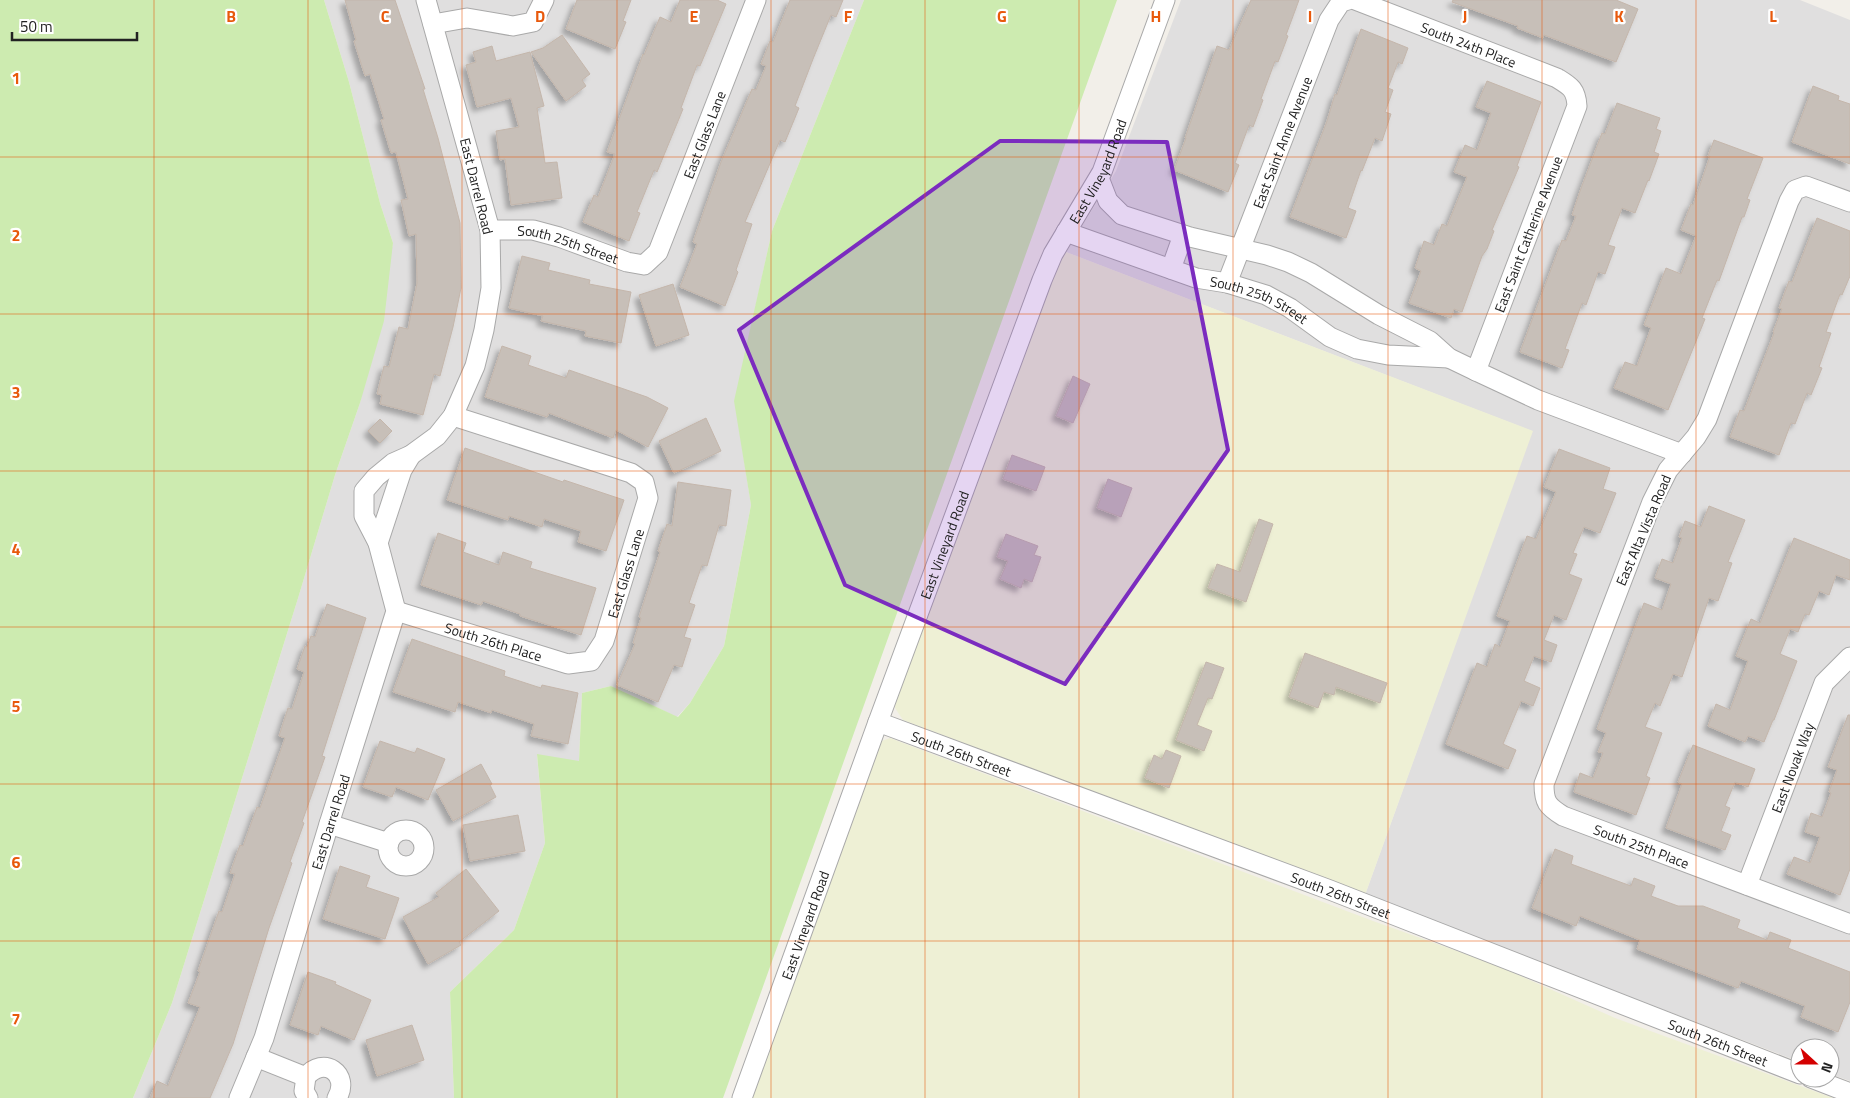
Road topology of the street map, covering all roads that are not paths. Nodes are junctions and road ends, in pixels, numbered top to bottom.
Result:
1 (426, 0) edge
2 (544, 0) edge
3 (756, 0) edge
4 (1165, 0) edge
5 (1348, 1) edge
6 (433, 24) junction
7 (1576, 97) joint
8 (1099, 178) junction
9 (1850, 202) edge
10 (490, 230) junction
11 (1066, 232) junction
12 (1183, 235) junction
13 (1240, 250) junction
14 (644, 265) joint
15 (1171, 270) junction
16 (1227, 284) junction
17 (1449, 358) junction
18 (1476, 371) junction
19 (453, 416) junction
20 (1682, 454) junction
21 (411, 455) junction
22 (378, 543) junction
23 (396, 611) junction
24 (1850, 657) edge
25 (592, 661) joint
26 (878, 722) junction
27 (1544, 796) joint
28 (329, 824) junction
29 (389, 843) dead end
30 (1747, 885) junction
31 (1850, 924) edge
32 (256, 1057) junction
33 (1790, 1070) edge
34 (306, 1077) junction
35 (1837, 1088) edge
36 (1850, 1093) edge
37 (239, 1098) edge
38 (308, 1098) edge
39 (337, 1098) edge
40 (742, 1098) edge

1 - 6 street
2 - 6 street
3 - 14 street, East Glass Lane
4 - 8 street, East Vineyard Road
5 - 7 street, South 24th Place
5 - 13 street, East Saint Anne Avenue
6 - 10 street, East Darrel Road
7 - 18 street, East Saint Catherine Avenue
8 - 11 street, East Vineyard Road
8 - 12 street, South 25th Street
9 - 20 street, East Alta Vista Road
10 - 14 street, South 25th Street
10 - 19 street, East Darrel Road
11 - 15 street, South 25th Street
11 - 26 street, East Vineyard Road
12 - 13 street, South 25th Street
12 - 15 street
13 - 16 street, East Saint Anne Avenue
13 - 17 street, South 25th Street
15 - 16 street, South 25th Street
16 - 17 street, South 25th Street
17 - 18 street, South 25th Street
18 - 20 street, South 25th Street
19 - 21 street, East Darrel Road
19 - 25 street, East Glass Lane
20 - 27 street, East Alta Vista Road
21 - 22 street, East Darrel Road
21 - 22 street, East Darrel Road
22 - 23 street, East Darrel Road
23 - 25 street, South 26th Place
23 - 28 street, East Darrel Road
24 - 30 street, East Novak Way
26 - 33 street, South 26th Street
26 - 40 street, East Vineyard Road
27 - 30 street, South 25th Place
28 - 29 street
28 - 32 street, East Darrel Road
30 - 31 street
32 - 34 street
32 - 37 street, East Darrel Road
34 - 38 street
34 - 39 street
35 - 36 street

